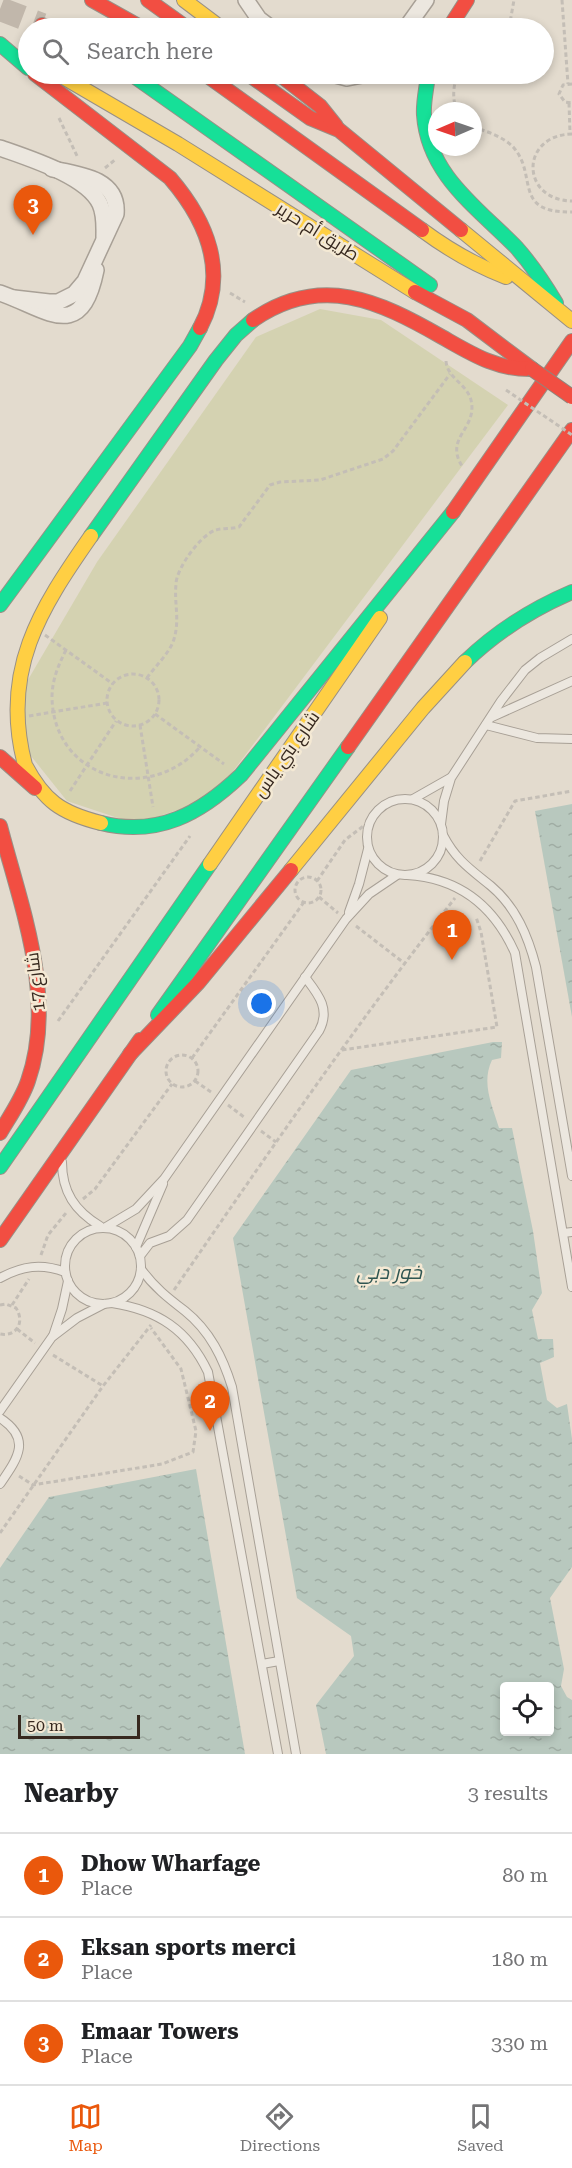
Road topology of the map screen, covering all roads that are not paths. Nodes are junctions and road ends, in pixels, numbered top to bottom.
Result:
1 (92, 0) edge
2 (148, 0) edge
3 (184, 0) edge
4 (246, 0) edge
5 (426, 0) edge
6 (467, 0) edge
7 (124, 18) edge
8 (173, 18) edge
9 (208, 18) edge
10 (258, 18) edge
11 (413, 18) edge
12 (455, 18) edge
13 (0, 42) edge
14 (18, 51) edge
15 (18, 59) edge
16 (48, 84) edge
17 (75, 84) edge
18 (145, 84) edge
19 (219, 84) edge
20 (262, 84) edge
21 (292, 84) edge
22 (426, 84) edge
23 (339, 130) junction
24 (1, 150) edge
25 (52, 169) junction
26 (102, 245) junction
27 (522, 282) junction
28 (7, 296) edge
29 (566, 317) edge
30 (467, 320) junction
31 (572, 341) edge
32 (532, 369) junction
33 (572, 397) edge
34 (572, 430) edge
35 (469, 489) junction
36 (572, 592) edge
37 (0, 605) edge
38 (572, 639) edge
39 (557, 647) junction
40 (572, 648) edge
41 (572, 681) edge
42 (488, 722) junction
43 (572, 740) edge
44 (0, 757) edge
45 (451, 778) junction
46 (43, 794) junction
47 (413, 799) junction
48 (441, 825) junction
49 (0, 826) edge
50 (443, 835) junction
51 (368, 848) junction
52 (397, 875) junction
53 (407, 875) junction
54 (346, 919) junction
55 (305, 977) junction
56 (130, 1054) junction
57 (0, 1133) edge
58 (64, 1148) junction
59 (0, 1167) edge
60 (572, 1176) edge
61 (164, 1179) junction
62 (103, 1227) junction
63 (572, 1232) edge
64 (563, 1233) junction
65 (0, 1240) edge
66 (136, 1247) junction
67 (140, 1256) junction
68 (141, 1269) junction
69 (67, 1276) junction
70 (0, 1278) edge
71 (572, 1287) edge
72 (109, 1303) junction
73 (52, 1337) junction
74 (0, 1411) edge
75 (0, 1418) edge
76 (0, 1484) edge
77 (279, 1661) junction
78 (262, 1664) junction
79 (278, 1754) edge
80 (296, 1754) edge

1 - 7 main road
2 - 8 main road
3 - 9 main road
4 - 10 street
5 - 11 street
6 - 12 main road
13 - 14 main road
13 - 15 main road
16 - 37 main road
17 - 30 main road, طريق أم حرير
18 - 30 main road
19 - 27 main road
20 - 23 main road
21 - 23 main road
22 - 29 main road
23 - 27 main road
24 - 25 street
25 - 26 street
25 - 26 street
26 - 28 street
27 - 29 main road
30 - 32 main road, طريق أم حرير
31 - 35 main road, شارع بني ياس
32 - 33 main road, طريق أم حرير, bridge
32 - 46 main road
34 - 56 main road
35 - 46 main road
35 - 59 main road, شارع بني ياس
36 - 56 main road
38 - 39 lane
39 - 40 lane
39 - 42 lane
41 - 42 lane
42 - 43 lane
42 - 45 lane
44 - 46 main road
45 - 47 lane
45 - 48 lane
47 - 48 lane
47 - 51 lane
48 - 50 lane
49 - 57 main road, شارع 17
50 - 53 lane
50 - 60 lane
51 - 52 lane
51 - 54 lane
52 - 53 lane
52 - 54 lane
53 - 64 lane
54 - 55 lane
55 - 61 lane
55 - 67 lane
56 - 58 main road
58 - 62 lane
58 - 65 main road
61 - 62 lane
61 - 66 lane
62 - 66 lane
62 - 69 lane
63 - 64 lane
64 - 71 lane
66 - 67 lane
67 - 68 lane
68 - 72 lane
68 - 77 lane
69 - 70 lane
69 - 72 lane
69 - 73 lane
72 - 73 lane
72 - 78 lane
73 - 74 lane
75 - 76 lane
77 - 78 lane
77 - 80 lane
78 - 79 lane

